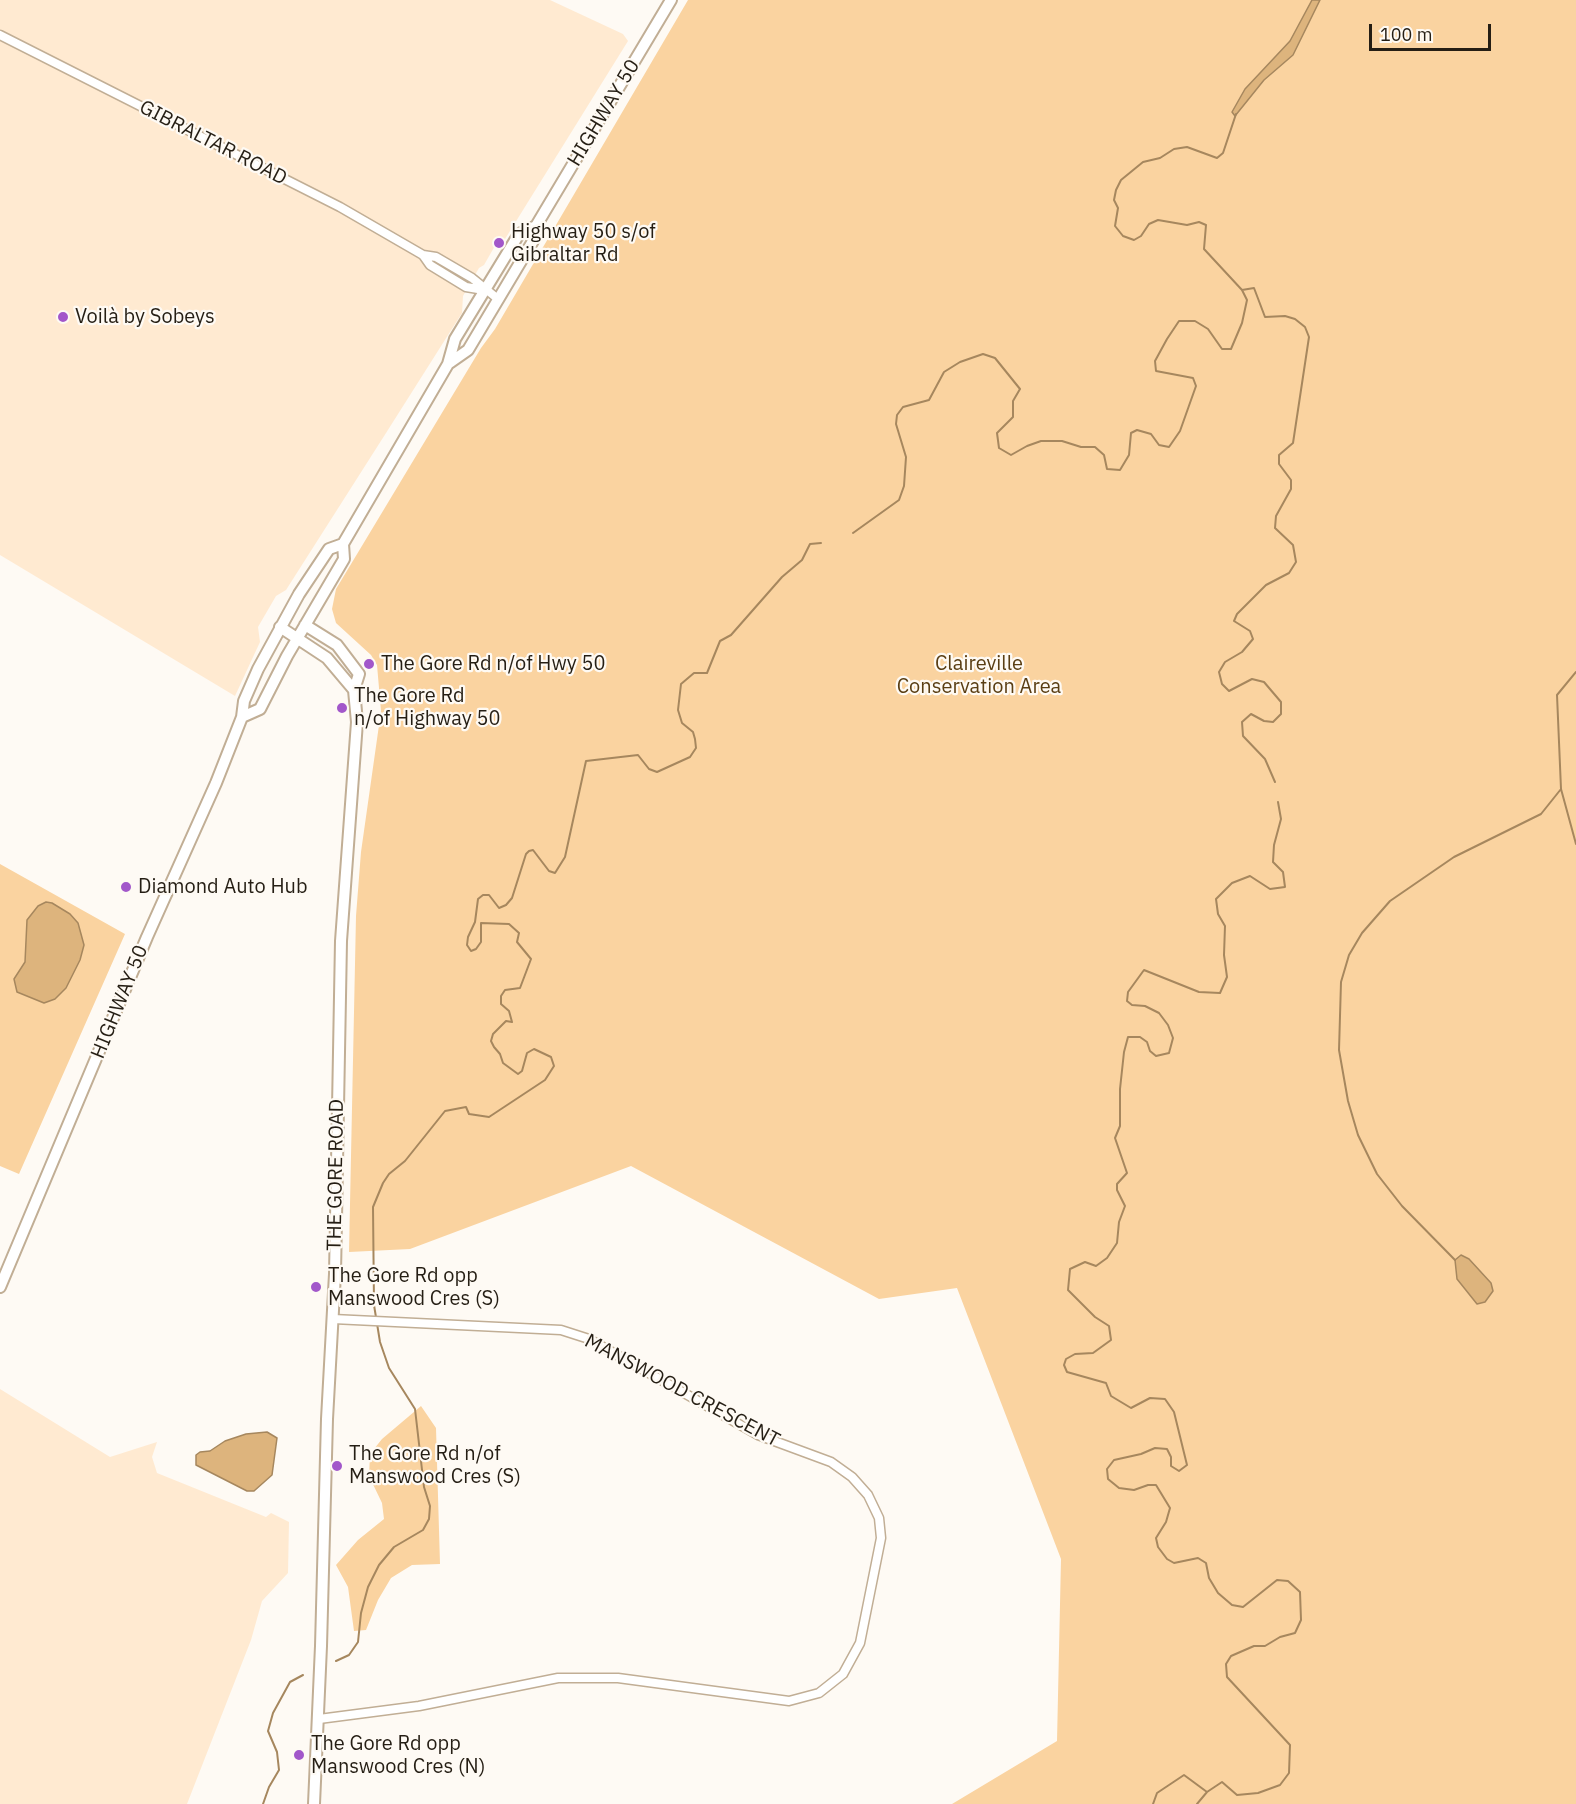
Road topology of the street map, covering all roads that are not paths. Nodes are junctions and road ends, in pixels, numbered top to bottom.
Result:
1 (671, 0) edge
2 (0, 35) edge
3 (536, 226) junction
4 (484, 290) junction
5 (498, 299) junction
6 (448, 364) junction
7 (343, 544) junction
8 (305, 625) junction
9 (280, 627) junction
10 (297, 638) junction
11 (354, 690) junction
12 (242, 717) junction
13 (0, 1287) edge
14 (333, 1319) junction
15 (319, 1719) junction
16 (314, 1804) edge

1 - 3 main road, HIGHWAY 50
2 - 4 street, GIBRALTAR ROAD
3 - 4 main road, HIGHWAY 50
3 - 5 main road, HIGHWAY 50
4 - 5 street, GIBRALTAR ROAD
4 - 6 main road, HIGHWAY 50
5 - 6 main road, HIGHWAY 50
6 - 7 main road, HIGHWAY 50
7 - 8 main road, HIGHWAY 50
7 - 9 main road, HIGHWAY 50
8 - 10 main road, HIGHWAY 50
8 - 11 main road, THE GORE ROAD
9 - 10 main road
9 - 12 main road, HIGHWAY 50
10 - 11 main road
10 - 12 main road, HIGHWAY 50
11 - 14 main road, THE GORE ROAD
12 - 13 main road, HIGHWAY 50
14 - 15 main road, THE GORE ROAD
14 - 15 street, MANSWOOD CRESCENT
15 - 16 main road, THE GORE ROAD

